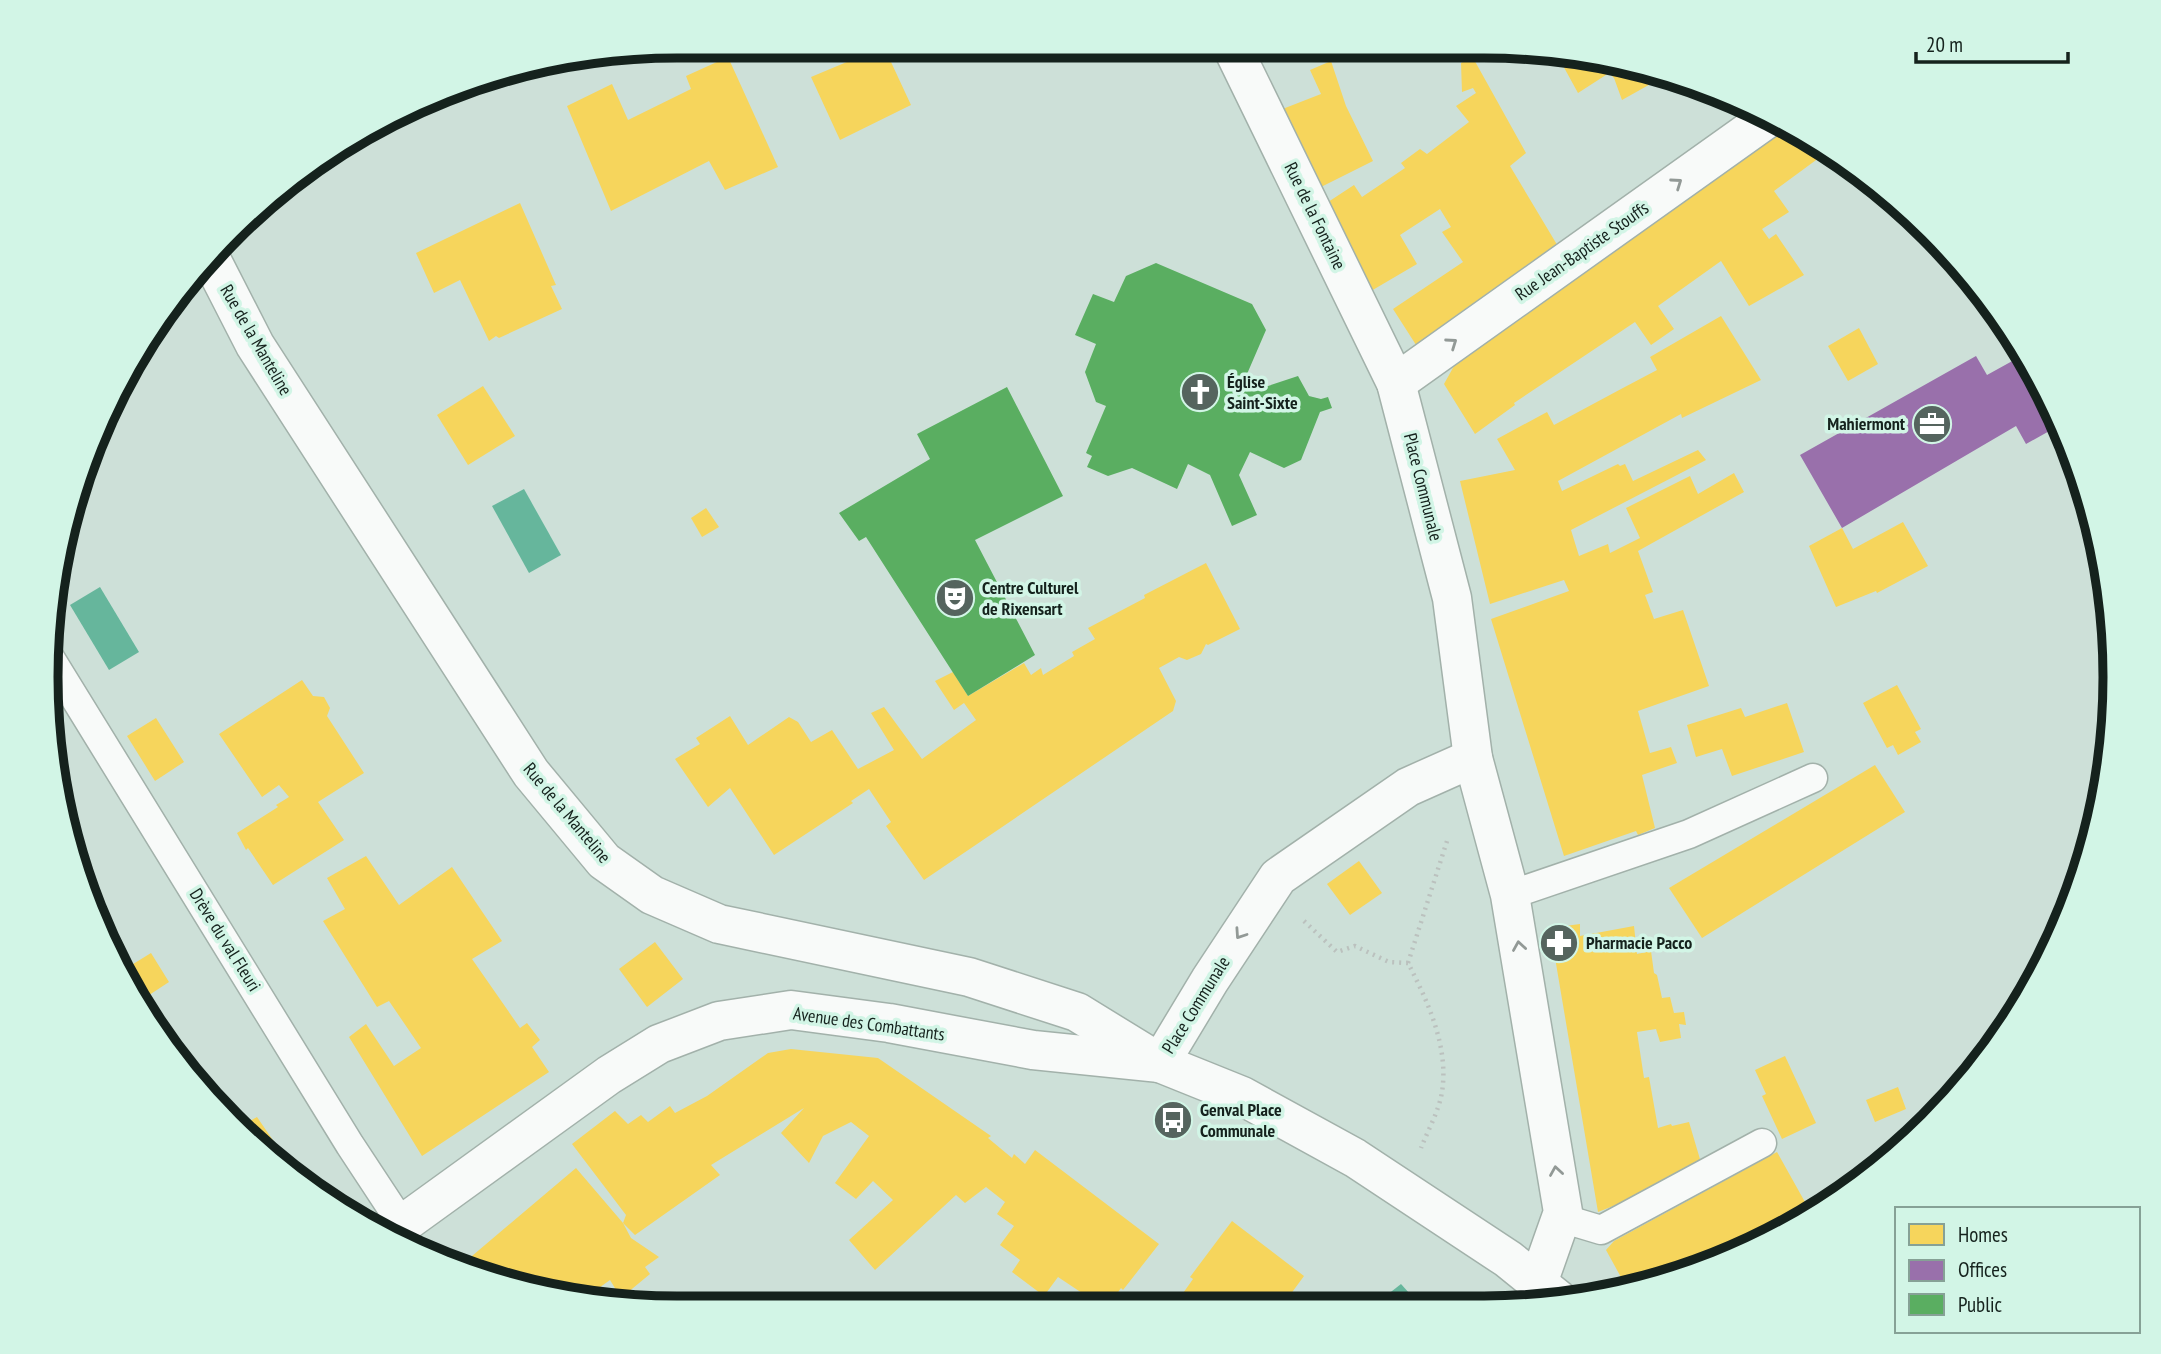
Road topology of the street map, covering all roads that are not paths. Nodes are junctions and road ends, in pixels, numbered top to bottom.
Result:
1 (1237, 58) edge
2 (1761, 123) edge
3 (214, 266) edge
4 (1396, 383) junction
5 (58, 671) edge
6 (1473, 758) junction
7 (1813, 778) dead end
8 (1510, 894) junction
9 (1160, 1063) junction
10 (1762, 1143) dead end
11 (1561, 1218) junction
12 (395, 1228) edge
13 (396, 1229) edge
14 (1549, 1292) edge

1 - 4 street, Rue de la Fontaine
4 -> 2 street, Rue Jean-Baptiste Stouffs
3 - 9 street, Rue de la Manteline
4 - 6 street, Place Communale
5 - 12 lane, Drève du val Fleuri
6 - 8 street, Place Communale
6 -> 9 street, Place Communale
7 - 8 lane
11 -> 8 street, Place Communale
9 - 13 street, Avenue des Combattants
9 - 14 street, Place Communale
10 - 11 lane
11 - 14 street, Place Communale

